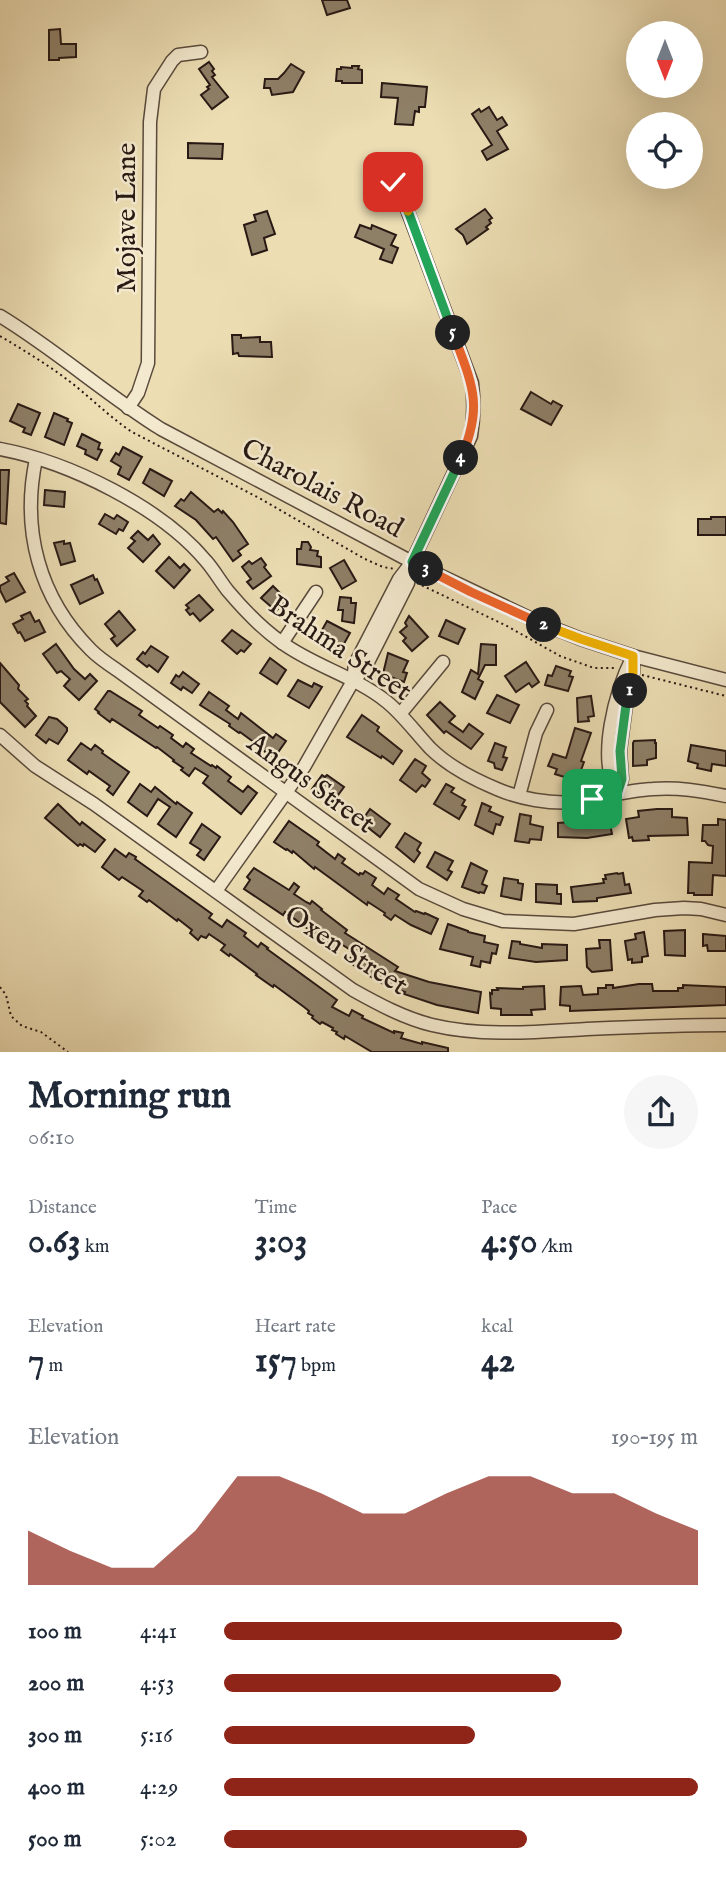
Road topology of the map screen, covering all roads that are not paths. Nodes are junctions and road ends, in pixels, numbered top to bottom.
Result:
1 (201, 52) dead end
2 (393, 182) dead end
3 (0, 316) edge
4 (128, 408) junction
5 (0, 449) edge
6 (36, 458) junction
7 (412, 562) junction
8 (316, 592) dead end
9 (282, 643) junction
10 (633, 656) junction
11 (443, 662) dead end
12 (726, 680) edge
13 (353, 681) junction
14 (547, 710) dead end
15 (401, 713) junction
16 (0, 735) edge
17 (286, 792) junction
18 (617, 794) junction
19 (519, 796) junction
20 (726, 796) edge
21 (216, 891) junction
22 (726, 915) edge
23 (726, 1025) edge

1 - 4 street, Mojave Lane
2 - 7 street
3 - 4 street, Charolais Road
4 - 7 street, Charolais Road
5 - 6 street, Brahma Street
6 - 9 street, Brahma Street
6 - 17 street, Angus Street
7 - 10 street, Charolais Road
7 - 13 street
8 - 9 street
9 - 13 street, Brahma Street
10 - 12 street, Charolais Road
10 - 18 street
11 - 15 street
13 - 15 street, Brahma Street
13 - 17 street
14 - 19 street
15 - 19 street, Brahma Street
16 - 21 street, Oxen Street
17 - 21 street
17 - 22 street, Angus Street
18 - 19 street, Brahma Street
18 - 20 street, Brahma Street
21 - 23 street, Oxen Street

